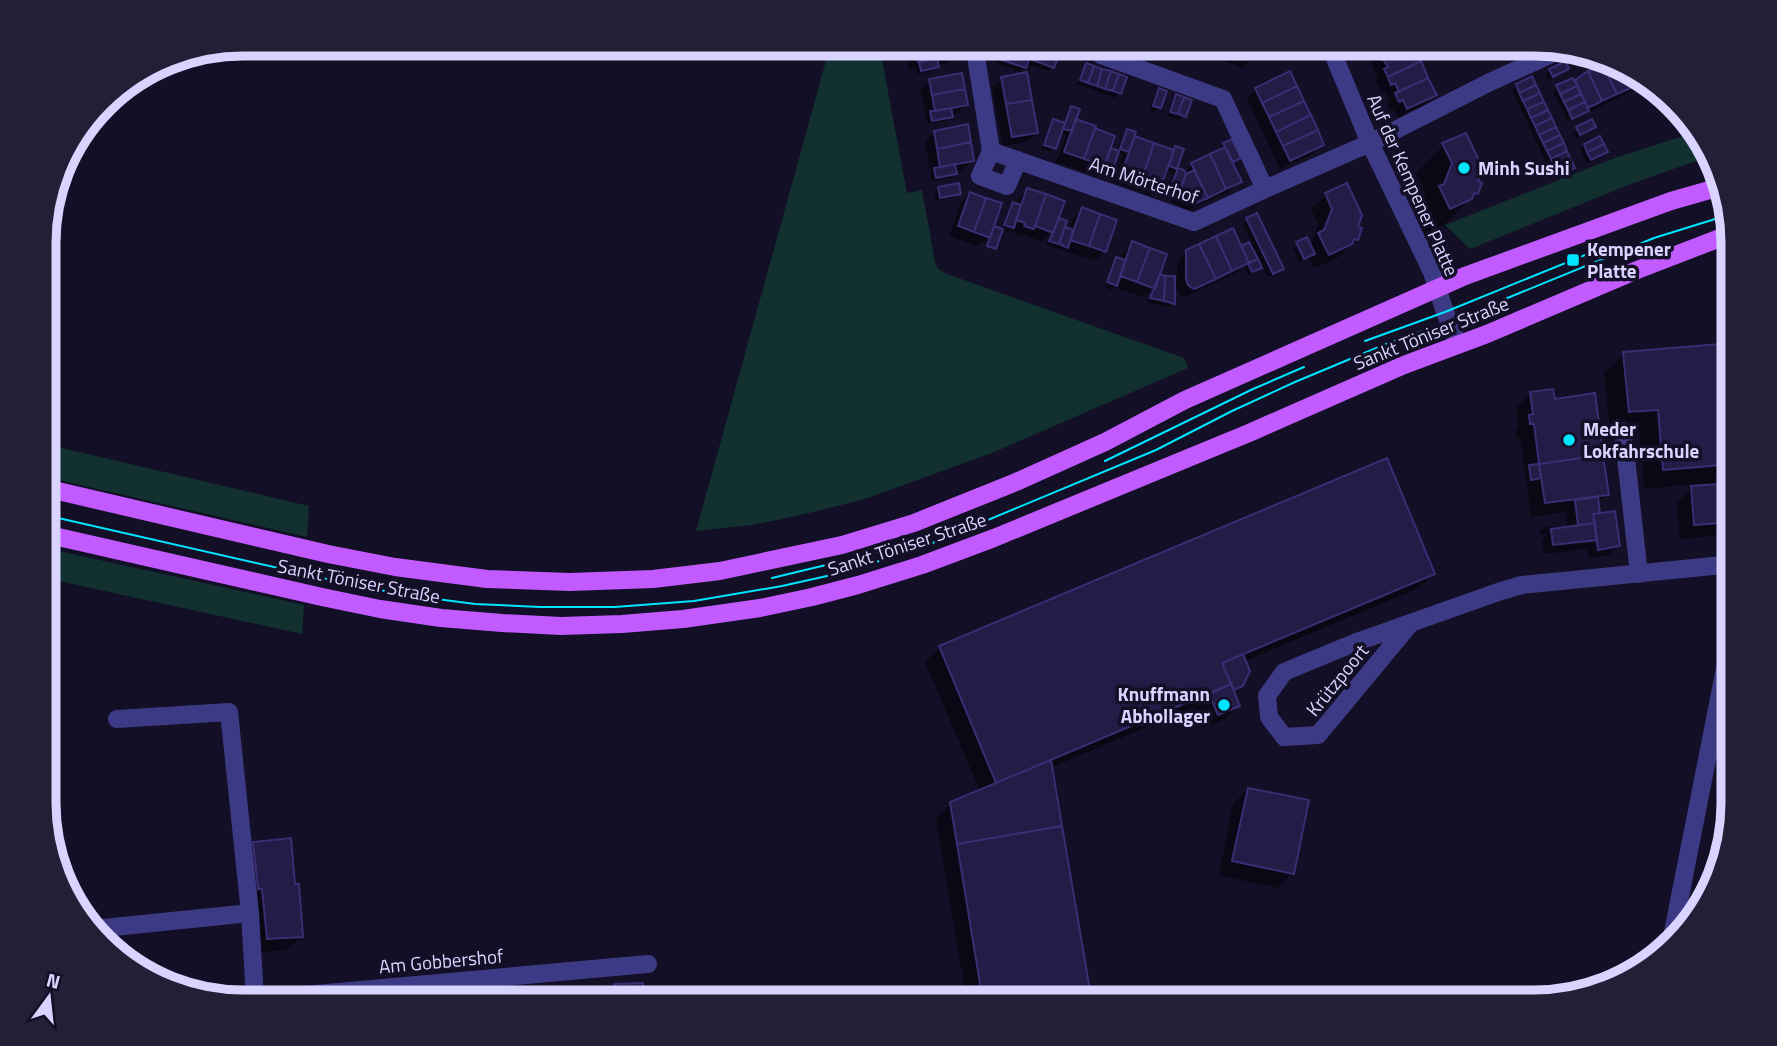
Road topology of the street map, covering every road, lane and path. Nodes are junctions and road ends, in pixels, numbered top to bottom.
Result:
1 (976, 56) edge
2 (1104, 56) edge
3 (1334, 56) edge
4 (1546, 57) edge
5 (1370, 143) junction
6 (991, 151) junction
7 (1017, 160) junction
8 (1265, 188) junction
9 (1713, 189) edge
10 (1721, 238) edge
11 (1437, 289) junction
12 (1458, 344) junction
13 (1623, 430) dead end
14 (56, 491) edge
15 (56, 536) edge
16 (1721, 566) edge
17 (1639, 574) junction
18 (1410, 624) junction
19 (1721, 689) edge
20 (117, 719) dead end
21 (250, 914) junction
22 (1674, 926) edge
23 (104, 928) edge
24 (648, 964) dead end
25 (246, 990) edge
26 (358, 990) edge

1 - 6 street
2 - 8 street
3 - 5 street, Auf der Kempener Platte
4 - 5 street, Am Mörterhof
5 - 8 street, Am Mörterhof
5 - 11 street, Auf der Kempener Platte
6 - 7 street, Am Mörterhof
6 - 7 street
7 - 8 street, Am Mörterhof
9 - 11 main road, Sankt Töniser Straße
10 - 12 main road, Sankt Töniser Straße
11 - 12 street, Auf der Kempener Platte
11 - 14 main road, Sankt Töniser Straße
12 - 15 main road, Sankt Töniser Straße
13 - 17 street
16 - 17 street, Krützpoort
17 - 18 street, Krützpoort
18 - 18 street, Krützpoort
19 - 22 street
20 - 21 street
21 - 23 street
21 - 25 street
24 - 26 street, Am Gobbershof

